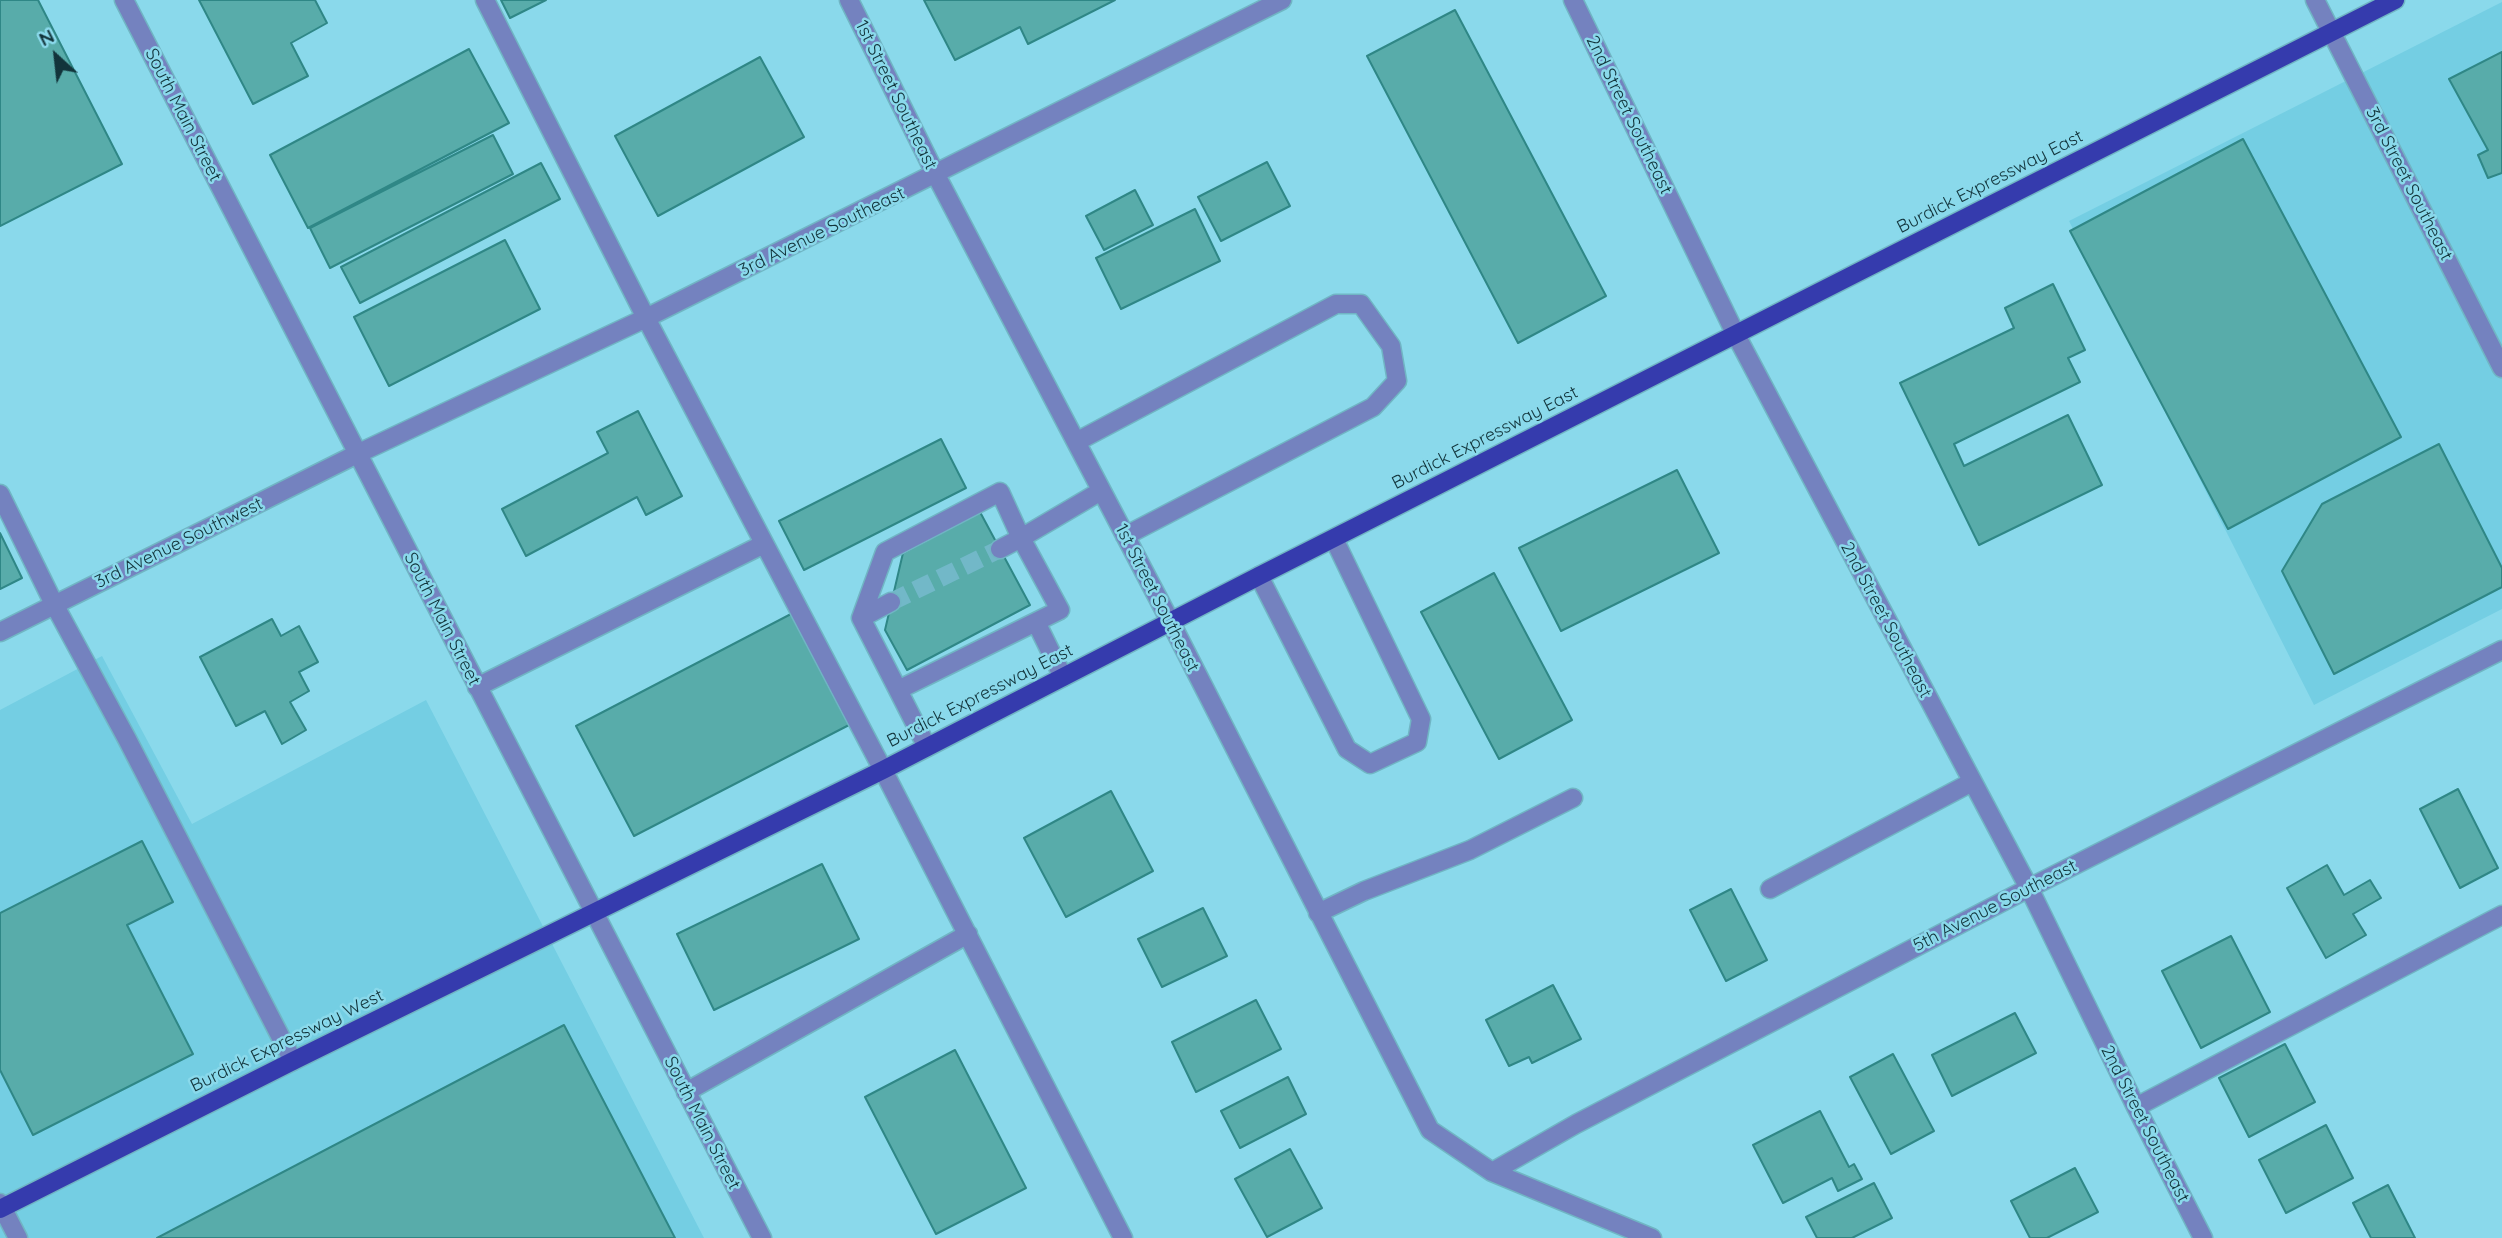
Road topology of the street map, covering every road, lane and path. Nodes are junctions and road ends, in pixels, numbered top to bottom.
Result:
1 (124, 0) edge
2 (485, 0) edge
3 (849, 0) edge
4 (1282, 0) edge
5 (1573, 0) edge
6 (2315, 0) edge
7 (2395, 0) edge
8 (2332, 32) junction
9 (936, 175) junction
10 (646, 318) junction
11 (1736, 335) junction
12 (2502, 369) edge
13 (1076, 442) junction
14 (357, 454) junction
15 (1101, 491) junction
16 (0, 494) edge
17 (1125, 536) junction
18 (1021, 538) junction
19 (1334, 539) junction
20 (764, 544) junction
21 (1000, 549) tunnel mouth
22 (1259, 576) junction
23 (891, 603) tunnel mouth
24 (54, 604) junction
25 (861, 618) junction
26 (1170, 621) junction
27 (1036, 622) junction
28 (0, 632) edge
29 (2502, 649) edge
30 (1063, 677) junction
31 (477, 687) junction
32 (898, 690) junction
33 (926, 747) junction
34 (883, 770) junction
35 (1972, 782) junction
36 (1573, 798) dead end
37 (2029, 888) junction
38 (1770, 889) dead end
39 (1318, 913) junction
40 (593, 914) junction
41 (2502, 915) edge
42 (968, 934) junction
43 (293, 1061) junction
44 (685, 1092) junction
45 (2136, 1107) junction
46 (1492, 1172) junction
47 (1, 1207) edge
48 (1642, 1236) edge
49 (18, 1238) edge
50 (762, 1238) edge
51 (1123, 1238) edge
52 (2203, 1238) edge

1 - 14 street, South Main Street
2 - 10 street
3 - 9 street, 1st Street Southeast
4 - 9 street, 3rd Avenue Southeast
5 - 11 street, 2nd Street Southeast
6 - 8 street, 3rd Street Southeast
7 - 8 main road, Burdick Expressway East
8 - 11 main road, Burdick Expressway East
8 - 12 street, 3rd Street Southeast
9 - 10 street, 3rd Avenue Southeast
9 - 13 street, 1st Street Southeast
10 - 14 street, 3rd Avenue Southeast
10 - 20 street
11 - 19 main road, Burdick Expressway East
11 - 35 street, 2nd Street Southeast
13 - 15 street, 1st Street Southeast
13 - 17 street
14 - 24 street, 3rd Avenue Southwest
14 - 31 street, South Main Street
15 - 17 street, 1st Street Southeast
15 - 18 street
16 - 24 street
17 - 26 street, 1st Street Southeast
18 - 21 street
18 - 25 street
18 - 27 street
19 - 22 main road, Burdick Expressway East
19 - 22 street
20 - 31 street
20 - 34 street
22 - 26 main road, Burdick Expressway East
23 - 25 street
24 - 28 street, 3rd Avenue Southwest
24 - 43 street
25 - 32 street
26 - 30 main road, Burdick Expressway East
26 - 39 street, 1st Street Southeast
27 - 30 street
27 - 32 street
29 - 37 street, 5th Avenue Southeast
30 - 33 main road, Burdick Expressway East
31 - 40 street, South Main Street
32 - 33 street
33 - 34 main road, Burdick Expressway East
34 - 40 main road, Burdick Expressway East
34 - 42 street
35 - 37 street, 2nd Street Southeast
35 - 38 street
36 - 39 street
37 - 45 street, 2nd Street Southeast
37 - 46 street, 5th Avenue Southeast
39 - 46 street, 1st Street Southeast
40 - 43 main road, Burdick Expressway West
40 - 44 street, South Main Street
41 - 45 street
42 - 44 street
42 - 51 street
43 - 47 main road, Burdick Expressway West
44 - 50 street, South Main Street
45 - 52 street, 2nd Street Southeast
46 - 48 street, 1st Street Southeast
47 - 49 street

